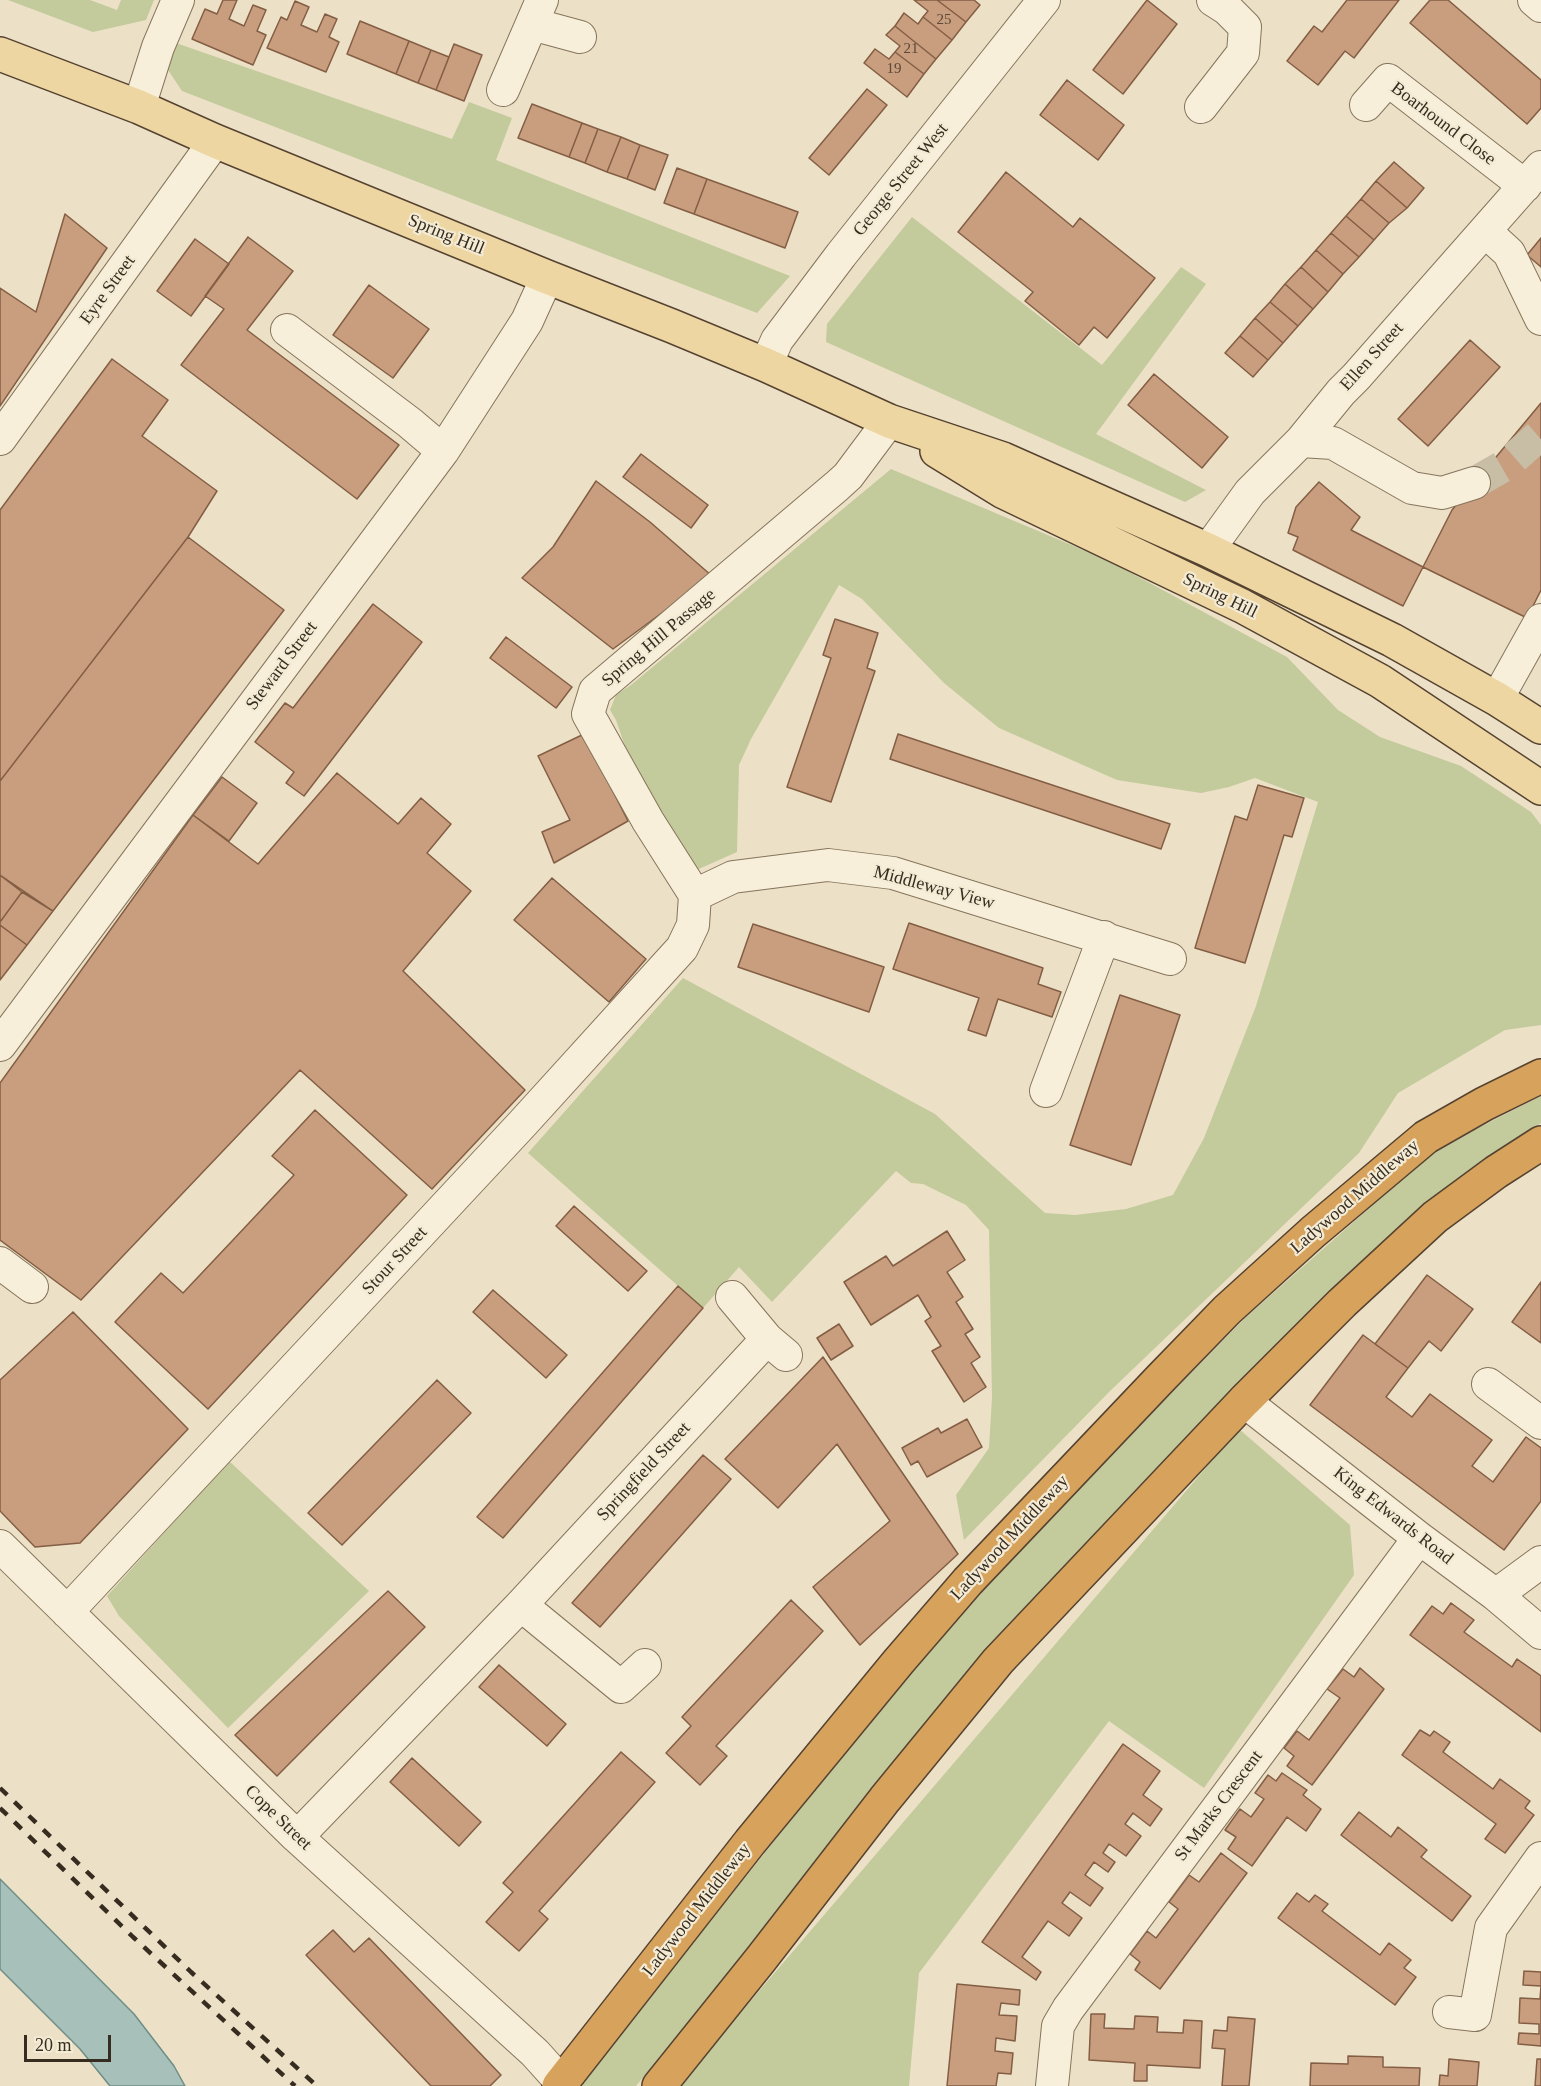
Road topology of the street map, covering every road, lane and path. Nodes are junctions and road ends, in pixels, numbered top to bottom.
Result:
1 (178, 0) edge
2 (1044, 0) edge
3 (1214, 0) edge
4 (1534, 0) edge
5 (1541, 6) edge
6 (537, 12) edge
7 (580, 37) dead end
8 (0, 54) edge
9 (503, 90) dead end
10 (1366, 105) dead end
11 (139, 107) junction
12 (1201, 107) dead end
13 (215, 141) junction
14 (1533, 177) edge
15 (1485, 231) junction
16 (547, 277) junction
17 (1541, 319) edge
18 (286, 330) dead end
19 (766, 365) junction
20 (890, 421) junction
21 (0, 439) edge
22 (1301, 441) junction
23 (443, 451) junction
24 (1474, 483) tunnel mouth
25 (1208, 550) junction
26 (1541, 620) edge
27 (1497, 699) junction
28 (1541, 727) edge
29 (1541, 788) edge
30 (695, 895) junction
31 (1104, 937) junction
32 (1170, 958) dead end
33 (0, 1045) edge
34 (1541, 1076) edge
35 (1046, 1091) dead end
36 (1541, 1143) edge
37 (0, 1263) edge
38 (32, 1287) dead end
39 (732, 1297) dead end
40 (1488, 1384) dead end
41 (1244, 1401) junction
42 (1541, 1423) edge
43 (1419, 1538) junction
44 (0, 1546) edge
45 (1541, 1562) edge
46 (1496, 1595) junction
47 (521, 1605) junction
48 (68, 1612) junction
49 (1541, 1633) edge
50 (645, 1665) dead end
51 (297, 1837) junction
52 (1541, 1858) edge
53 (1449, 2012) dead end
54 (561, 2085) edge
55 (659, 2086) edge
56 (1052, 2086) edge

1 - 11 street
2 - 19 street, George Street West
3 - 12 street
4 - 5 street
6 - 7 street
6 - 9 street
8 - 11 main road, Spring Hill
10 - 14 street, Boarhound Close
11 - 13 main road, Spring Hill
13 - 16 main road, Spring Hill
13 - 21 street, Eyre Street
14 - 15 street, Ellen Street
15 - 17 street
15 - 22 street, Ellen Street
16 - 19 main road, Spring Hill
16 - 23 street, Steward Street
18 - 23 street
19 - 20 main road, Spring Hill
20 - 25 main road, Spring Hill
20 - 29 main road, Spring Hill
20 - 30 street, Spring Hill Passage
22 - 24 street
22 - 25 street, Ellen Street
23 - 33 street, Steward Street
25 - 27 main road, Spring Hill
26 - 27 street
27 - 28 main road, Spring Hill
30 - 31 street, Middleway View
30 - 48 street, Stour Street
31 - 32 street, Middleway View
31 - 35 street
34 - 54 highway, Ladywood Middleway
36 - 41 highway
37 - 38 street
39 - 47 street, Springfield Street
40 - 42 street
41 - 43 street, King Edwards Road
41 - 55 highway
43 - 46 street, King Edwards Road
43 - 56 street, St Marks Crescent
44 - 48 street, Cope Street
45 - 46 street
46 - 49 street, King Edwards Road
47 - 50 street
47 - 51 street, Springfield Street
48 - 51 street, Cope Street
51 - 54 street, Cope Street
52 - 53 street

